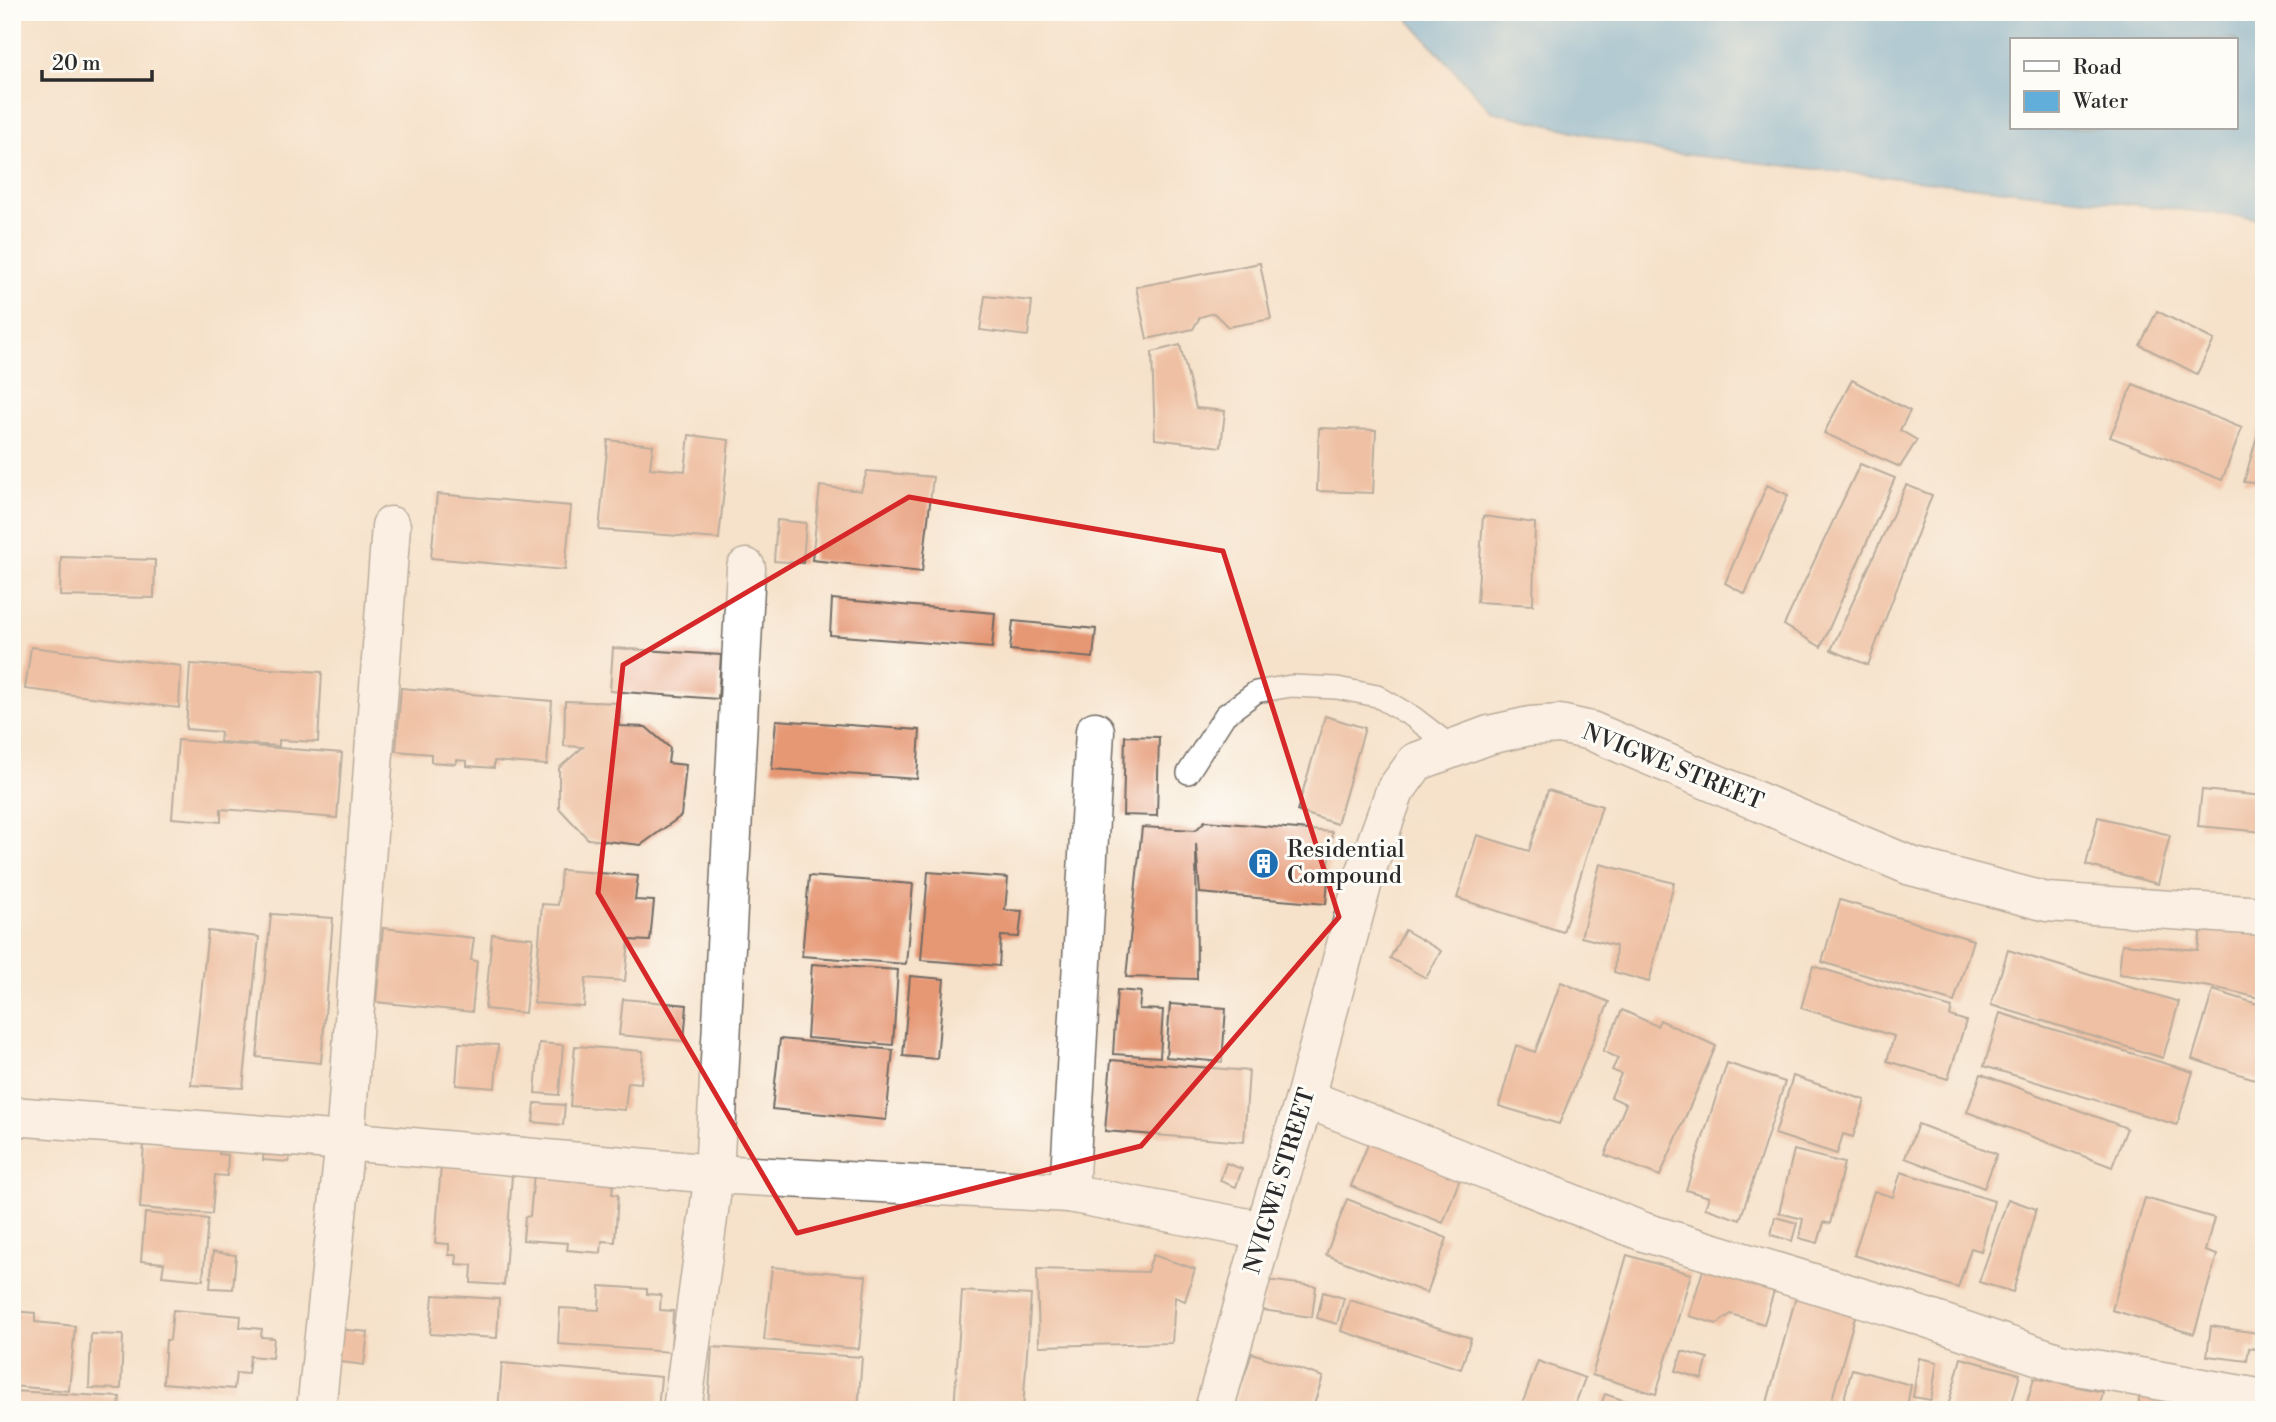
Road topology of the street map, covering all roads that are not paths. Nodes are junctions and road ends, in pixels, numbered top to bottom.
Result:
1 (391, 526) dead end
2 (746, 568) dead end
3 (1095, 732) dead end
4 (1452, 747) junction
5 (1188, 773) dead end
6 (2264, 916) edge
7 (1305, 1098) junction
8 (12, 1116) edge
9 (345, 1141) junction
10 (714, 1174) junction
11 (1069, 1193) junction
12 (1264, 1231) junction
13 (2264, 1399) edge
14 (316, 1410) edge
15 (682, 1410) edge
16 (1214, 1410) edge

1 - 9 street
2 - 10 street
3 - 11 street
4 - 5 lane
4 - 6 street, NVIGWE STREET
4 - 7 street, NVIGWE STREET
7 - 12 street, NVIGWE STREET
7 - 13 street
8 - 9 street
9 - 10 street
9 - 14 street
10 - 11 street
10 - 15 street
11 - 12 street
12 - 16 street, NVIGWE STREET

